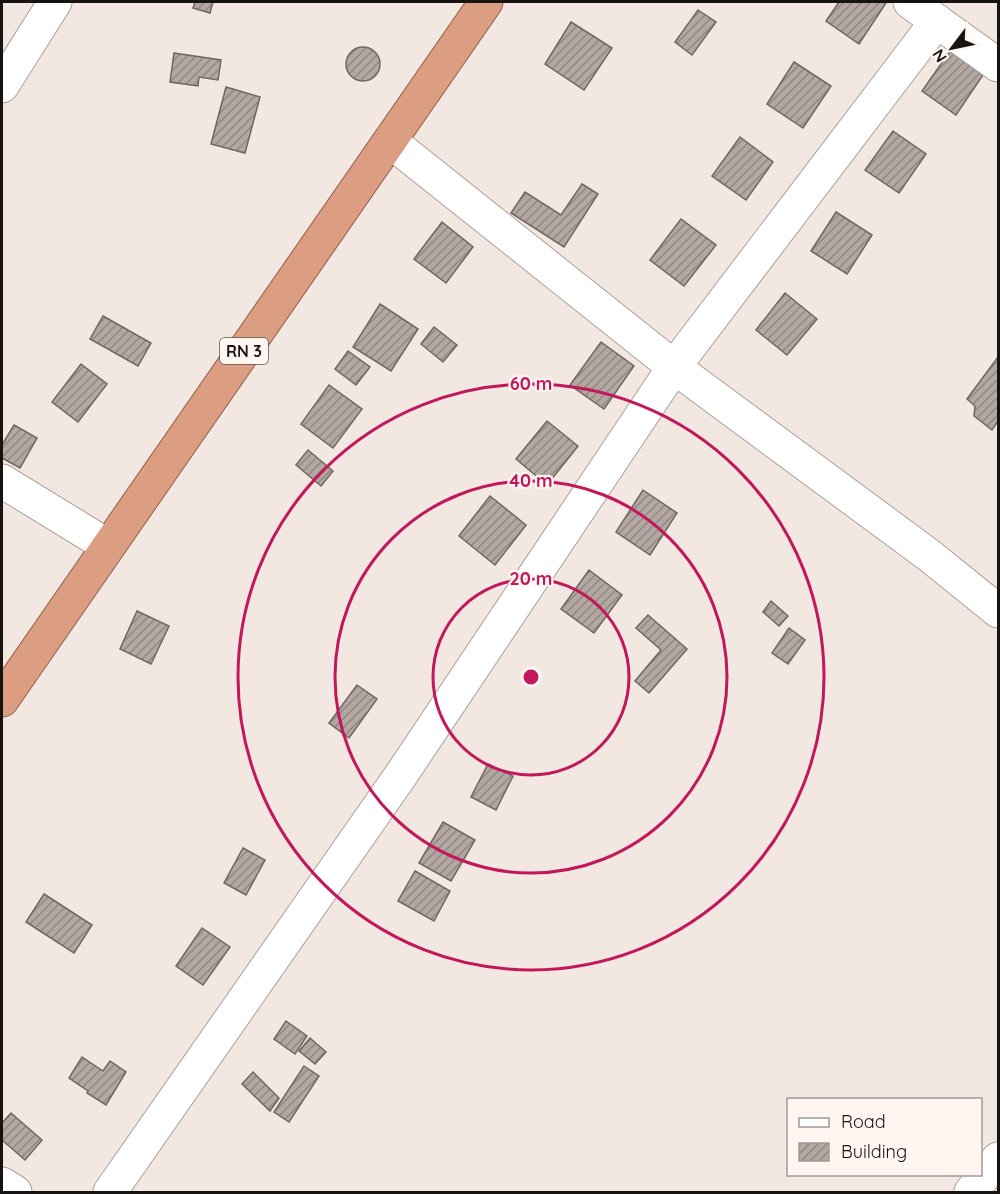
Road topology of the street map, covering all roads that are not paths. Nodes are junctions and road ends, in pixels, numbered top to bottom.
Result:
1 (55, 2) edge
2 (486, 2) edge
3 (910, 2) edge
4 (937, 21) junction
5 (999, 65) edge
6 (2, 86) edge
7 (390, 141) junction
8 (674, 368) junction
9 (2, 481) edge
10 (108, 546) junction
11 (999, 611) edge
12 (2, 700) edge
13 (999, 1158) edge
14 (2, 1184) edge
15 (15, 1192) edge
16 (110, 1192) edge
17 (971, 1192) edge

1 - 6 street
2 - 7 highway, RN 3
3 - 4 street
4 - 5 street
4 - 8 street
7 - 8 street
7 - 10 highway, RN 3
8 - 11 street
8 - 16 street
9 - 10 street
10 - 12 highway, RN 3
13 - 17 street
14 - 15 street

